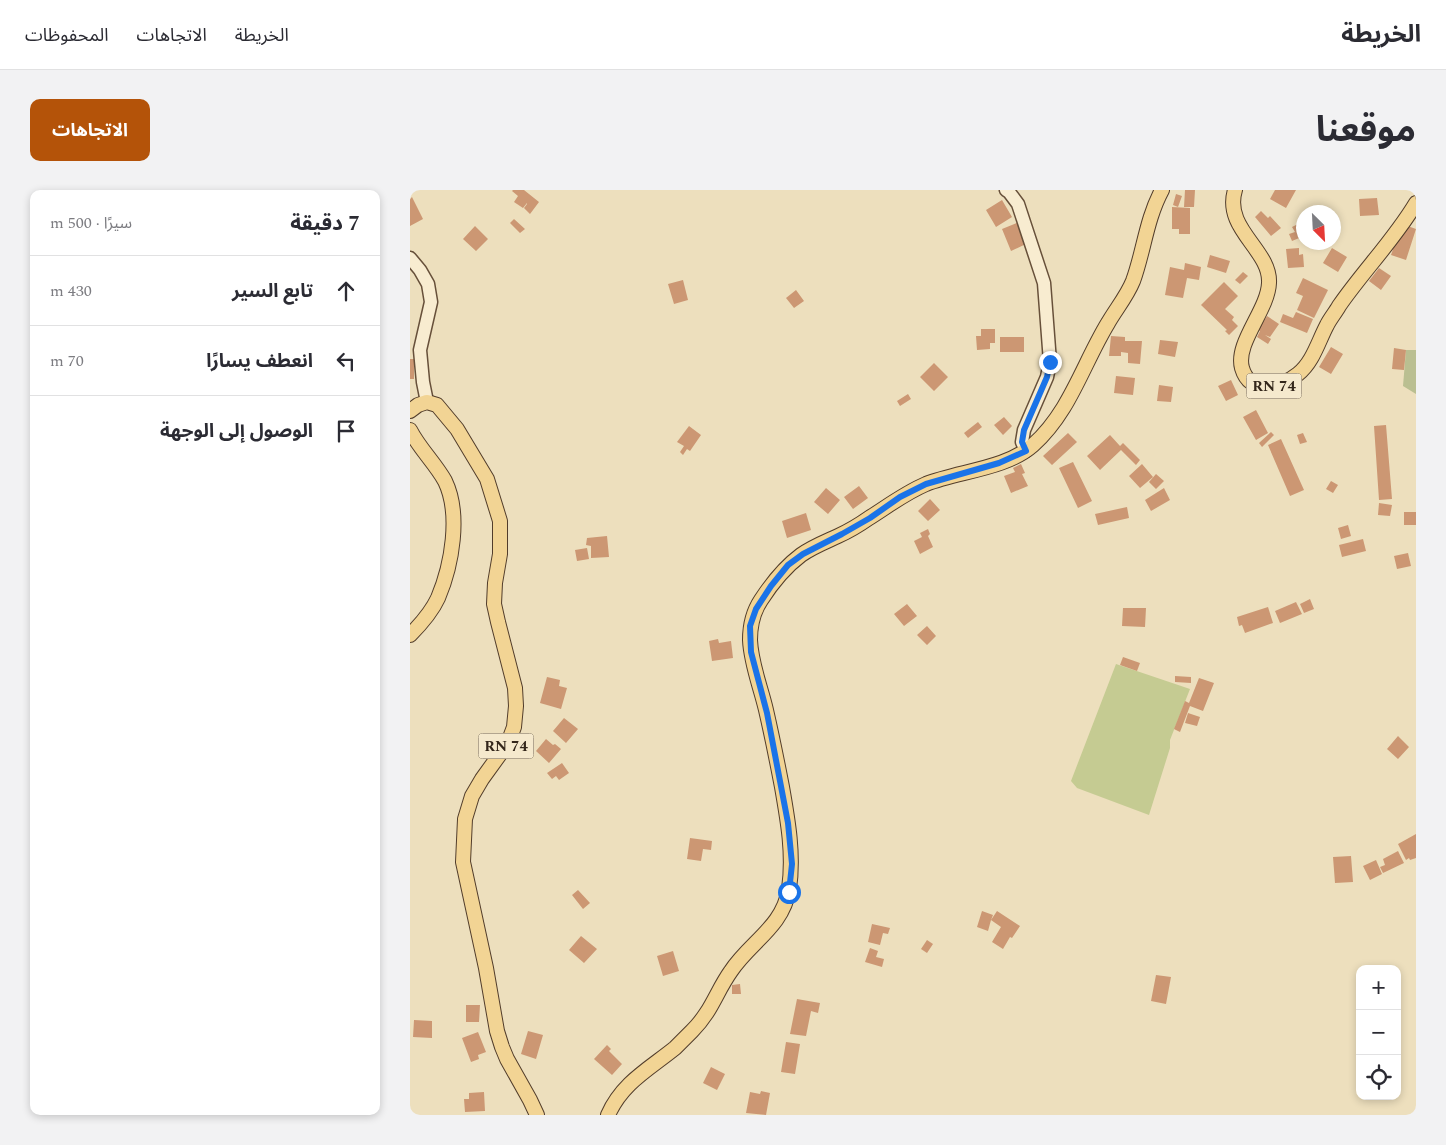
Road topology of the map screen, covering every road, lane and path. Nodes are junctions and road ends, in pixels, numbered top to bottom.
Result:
1 (1006, 190) edge
2 (1162, 190) edge
3 (1235, 190) edge
4 (1416, 203) edge
5 (410, 258) edge
6 (427, 402) junction
7 (410, 411) edge
8 (410, 430) edge
9 (1026, 451) junction
10 (410, 635) edge
11 (537, 1115) edge
12 (608, 1115) edge

1 - 9 street
2 - 9 main road
3 - 4 main road, RN 74
5 - 6 street
6 - 7 main road
6 - 11 main road, RN 74
8 - 10 main road
9 - 12 main road

